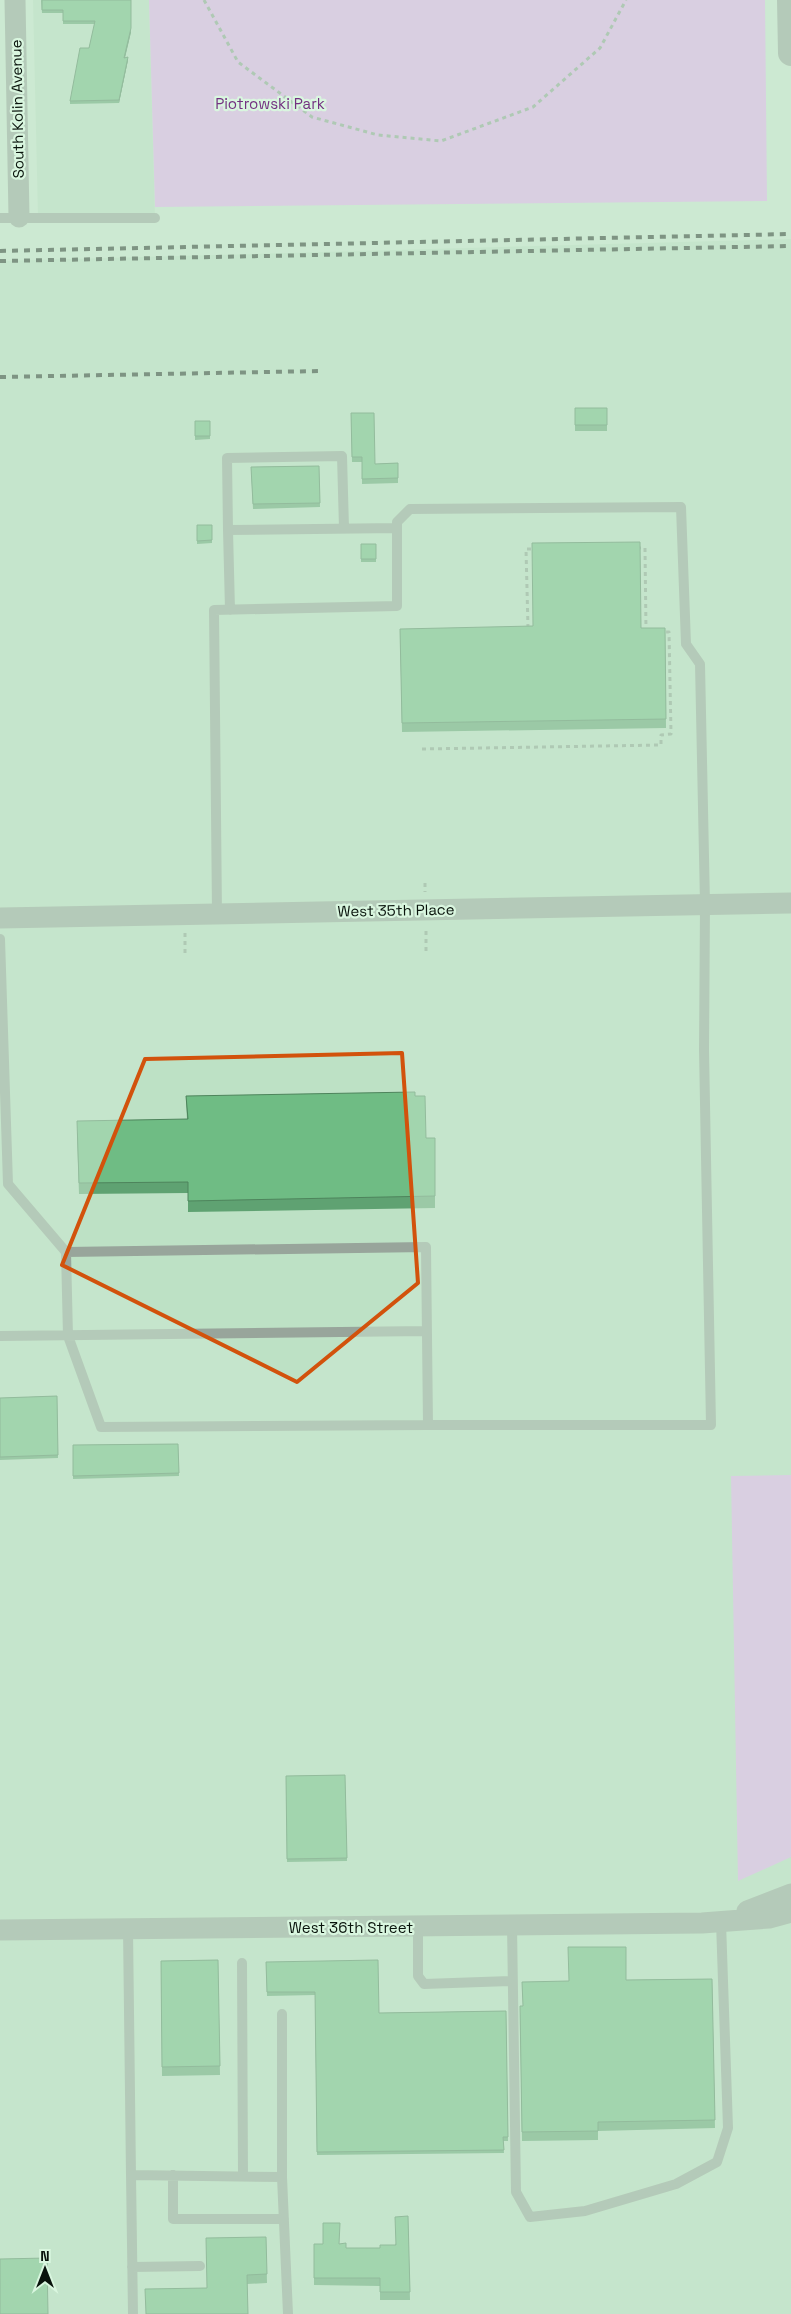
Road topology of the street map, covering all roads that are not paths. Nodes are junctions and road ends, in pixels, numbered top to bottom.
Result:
1 (15, 0) edge
2 (790, 0) edge
3 (791, 53) edge
4 (9, 218) edge
5 (155, 218) dead end
6 (344, 528) junction
7 (397, 528) junction
8 (228, 530) junction
9 (230, 610) junction
10 (791, 903) edge
11 (705, 904) junction
12 (217, 914) junction
13 (0, 918) edge
14 (0, 939) edge
15 (66, 1252) junction
16 (427, 1331) junction
17 (0, 1336) edge
18 (68, 1336) junction
19 (428, 1424) junction
20 (791, 1894) edge
21 (791, 1912) edge
22 (711, 1923) junction
23 (418, 1926) junction
24 (512, 1926) junction
25 (128, 1929) junction
26 (0, 1930) edge
27 (242, 1962) dead end
28 (512, 1981) junction
29 (282, 2014) dead end
30 (131, 2175) junction
31 (174, 2176) junction
32 (242, 2176) junction
33 (282, 2177) junction
34 (284, 2219) junction
35 (200, 2266) dead end
36 (132, 2267) junction
37 (133, 2314) edge
38 (288, 2314) edge

1 - 4 street, South Kolin Avenue
2 - 3 street
4 - 5 lane
6 - 7 lane
6 - 8 lane
6 - 8 lane
7 - 9 lane
7 - 11 lane
8 - 9 lane
9 - 12 lane
10 - 11 street, West 35th Place
11 - 12 street, West 35th Place
11 - 19 lane
12 - 13 street, West 35th Place
14 - 15 lane
15 - 16 lane
15 - 18 lane
16 - 18 lane
16 - 19 lane
17 - 18 lane
18 - 19 lane
20 - 22 street, West 36th Street
21 - 22 street, West 36th Street
22 - 24 street, West 36th Street
22 - 28 lane
23 - 24 street, West 36th Street
23 - 25 street, West 36th Street
23 - 28 lane
24 - 28 lane
25 - 26 street, West 36th Street
25 - 30 lane
27 - 32 lane
29 - 33 lane
30 - 31 lane
30 - 36 lane
31 - 32 lane
31 - 34 lane
32 - 33 lane
33 - 34 lane
34 - 38 lane
35 - 36 lane
36 - 37 lane

